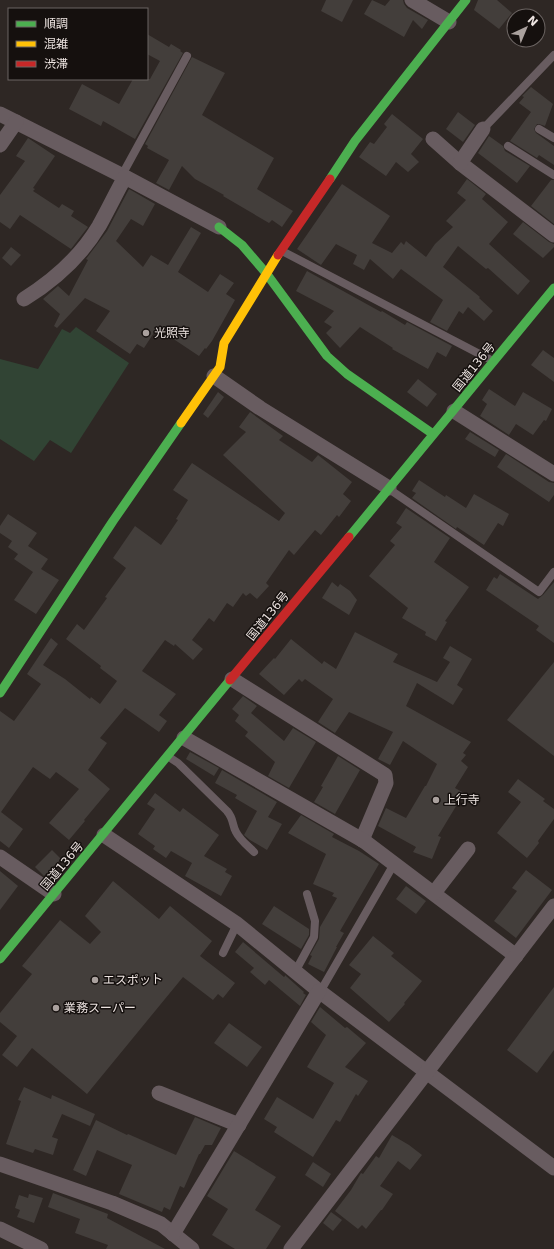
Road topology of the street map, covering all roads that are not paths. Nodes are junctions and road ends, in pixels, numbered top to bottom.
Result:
1 (412, 0) edge
2 (466, 0) edge
3 (448, 22) junction
4 (554, 55) edge
5 (187, 56) dead end
6 (0, 114) edge
7 (16, 122) junction
8 (483, 128) joint
9 (539, 129) dead end
10 (554, 138) edge
11 (433, 139) dead end
12 (0, 145) edge
13 (508, 146) dead end
14 (460, 163) junction
15 (554, 175) edge
16 (123, 176) junction
17 (219, 227) joint
18 (554, 235) edge
19 (281, 251) junction
20 (266, 274) junction
21 (554, 288) edge
22 (24, 299) dead end
23 (494, 362) junction
24 (214, 376) junction
25 (454, 411) junction
26 (433, 434) junction
27 (554, 474) edge
28 (389, 488) junction
29 (554, 572) edge
30 (232, 679) junction
31 (0, 693) edge
32 (184, 738) junction
33 (169, 756) junction
34 (104, 835) junction
35 (362, 840) junction
36 (468, 849) dead end
37 (254, 852) dead end
38 (0, 857) edge
39 (394, 864) junction
40 (54, 894) junction
41 (307, 894) dead end
42 (434, 894) junction
43 (554, 906) edge
44 (237, 924) junction
45 (223, 953) dead end
46 (516, 956) junction
47 (0, 959) edge
48 (295, 972) junction
49 (319, 992) junction
50 (426, 1072) junction
51 (159, 1093) dead end
52 (239, 1125) junction
53 (0, 1164) edge
54 (554, 1168) edge
55 (0, 1229) edge
56 (174, 1234) junction
57 (41, 1249) edge
58 (192, 1249) edge
59 (292, 1249) edge

1 - 3 street
2 - 3 main road
3 - 19 main road
4 - 8 lane
5 - 16 lane
6 - 7 street
7 - 12 street
7 - 16 street
8 - 14 street
9 - 10 lane
11 - 14 street
13 - 15 lane
14 - 18 street
16 - 17 street
16 - 22 street
17 - 20 main road
19 - 20 main road
19 - 23 lane
20 - 24 main road
20 - 26 main road
21 - 23 main road, 国道136号
23 - 25 main road, 国道136号
24 - 28 street
24 - 31 main road
25 - 26 main road, 国道136号
25 - 27 street
26 - 28 main road, 国道136号
28 - 29 lane
28 - 30 main road, 国道136号
30 - 32 main road, 国道136号
30 - 35 street
32 - 33 main road, 国道136号
32 - 35 street
33 - 34 main road, 国道136号
33 - 37 lane
34 - 40 main road, 国道136号
34 - 44 street
35 - 39 street
36 - 42 street
38 - 40 street
39 - 42 street
39 - 49 lane
40 - 47 main road, 国道136号
41 - 48 lane
42 - 46 street
43 - 46 street
44 - 45 lane
44 - 48 street
46 - 50 street
48 - 49 street
49 - 50 street
49 - 52 street
50 - 54 street
50 - 59 street
51 - 52 street
52 - 56 street
53 - 56 street
55 - 57 street
56 - 58 street

